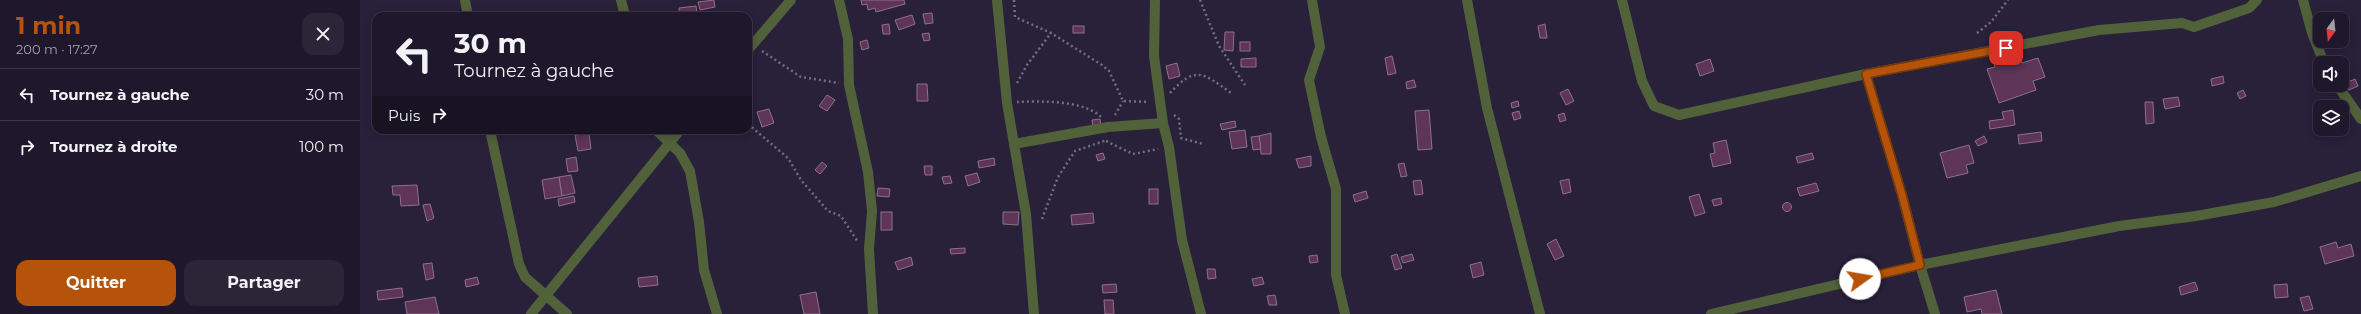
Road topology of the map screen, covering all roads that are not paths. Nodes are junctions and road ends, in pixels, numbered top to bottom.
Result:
1 (465, 0) edge
2 (621, 0) edge
3 (839, 0) edge
4 (997, 0) edge
5 (1155, 0) edge
6 (1312, 0) edge
7 (1467, 0) edge
8 (1622, 0) edge
9 (2257, 0) edge
10 (2303, 0) edge
11 (790, 1) edge
12 (467, 12) edge
13 (624, 12) edge
14 (752, 46) edge
15 (2321, 56) edge
16 (1866, 74) junction
17 (2342, 92) edge
18 (2361, 119) edge
19 (1163, 123) junction
20 (491, 134) edge
21 (660, 134) edge
22 (677, 134) edge
23 (670, 144) junction
24 (1014, 144) junction
25 (2361, 176) edge
26 (1920, 265) junction
27 (546, 296) junction
28 (531, 314) edge
29 (567, 314) edge
30 (717, 314) edge
31 (873, 314) edge
32 (1034, 314) edge
33 (1201, 314) edge
34 (1345, 314) edge
35 (1540, 314) edge
36 (1711, 314) edge
37 (1935, 314) edge

1 - 12 street
2 - 13 street
3 - 31 street
4 - 24 street
5 - 19 street
6 - 34 street
7 - 35 street
8 - 16 street
9 - 16 street
10 - 15 street
11 - 14 street
16 - 26 street
17 - 18 street
19 - 24 street
19 - 33 street
20 - 27 street
21 - 23 street
22 - 23 street
23 - 27 street
23 - 30 street
24 - 32 street
25 - 26 street
26 - 36 street
26 - 37 street
27 - 28 street
27 - 29 street

